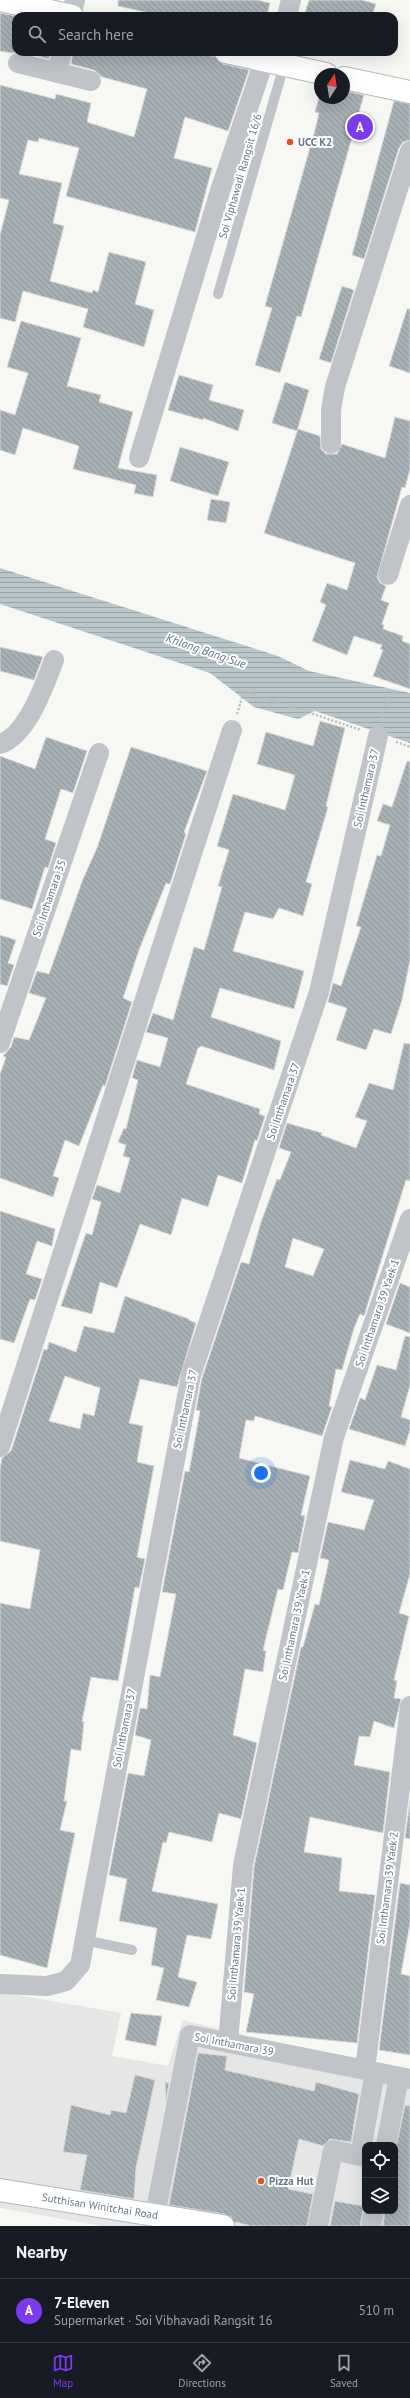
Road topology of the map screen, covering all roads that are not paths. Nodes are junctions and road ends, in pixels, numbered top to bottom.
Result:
1 (0, 0) edge
2 (75, 0) edge
3 (292, 0) edge
4 (54, 12) edge
5 (73, 12) edge
6 (288, 12) edge
7 (61, 56) edge
8 (250, 56) edge
9 (274, 60) edge
10 (18, 63) dead end
11 (314, 71) edge
12 (57, 73) junction
13 (350, 79) edge
14 (91, 81) dead end
15 (410, 92) edge
16 (410, 151) edge
17 (218, 294) dead end
18 (331, 444) dead end
19 (140, 458) dead end
20 (410, 505) edge
21 (388, 575) dead end
22 (54, 660) dead end
23 (232, 730) road end
24 (378, 736) road end
25 (0, 744) edge
26 (99, 753) dead end
27 (0, 1043) edge
28 (410, 1219) edge
29 (0, 1447) edge
30 (410, 1706) edge
31 (84, 1940) junction
32 (132, 1950) dead end
33 (0, 1984) edge
34 (228, 2043) junction
35 (370, 2071) junction
36 (404, 2078) edge
37 (387, 2142) edge
38 (0, 2190) edge
39 (373, 2214) edge
40 (155, 2215) junction
41 (184, 2223) edge
42 (223, 2226) edge
43 (318, 2226) edge
44 (371, 2226) edge

1 - 4 main road
2 - 5 street
3 - 6 street
7 - 12 street
8 - 9 main road
9 - 11 main road
9 - 17 lane, Soi Viphawadi Rangsit 16/6
9 - 19 street
10 - 12 street
12 - 14 street
13 - 15 main road
16 - 18 street
20 - 21 street
22 - 25 street
23 - 29 street
24 - 31 street, Soi Inthamara 37
26 - 27 street, Soi Inthamara 35
28 - 34 street, Soi Inthamara 39 Yaek 1
30 - 35 street, Soi Inthamara 39 Yaek 2
31 - 32 lane
31 - 33 street, Soi Inthamara 37
34 - 35 street, Soi Inthamara 39
34 - 40 street, Soi Inthamara 39
35 - 36 street, Soi Inthamara 39
35 - 43 street, Soi Inthamara 39 Yaek 2
36 - 37 street
38 - 40 main road, Sutthisan Winitchai Road
39 - 44 street
40 - 41 main road, Sutthisan Winitchai Road
41 - 42 main road, Sutthisan Winitchai Road

